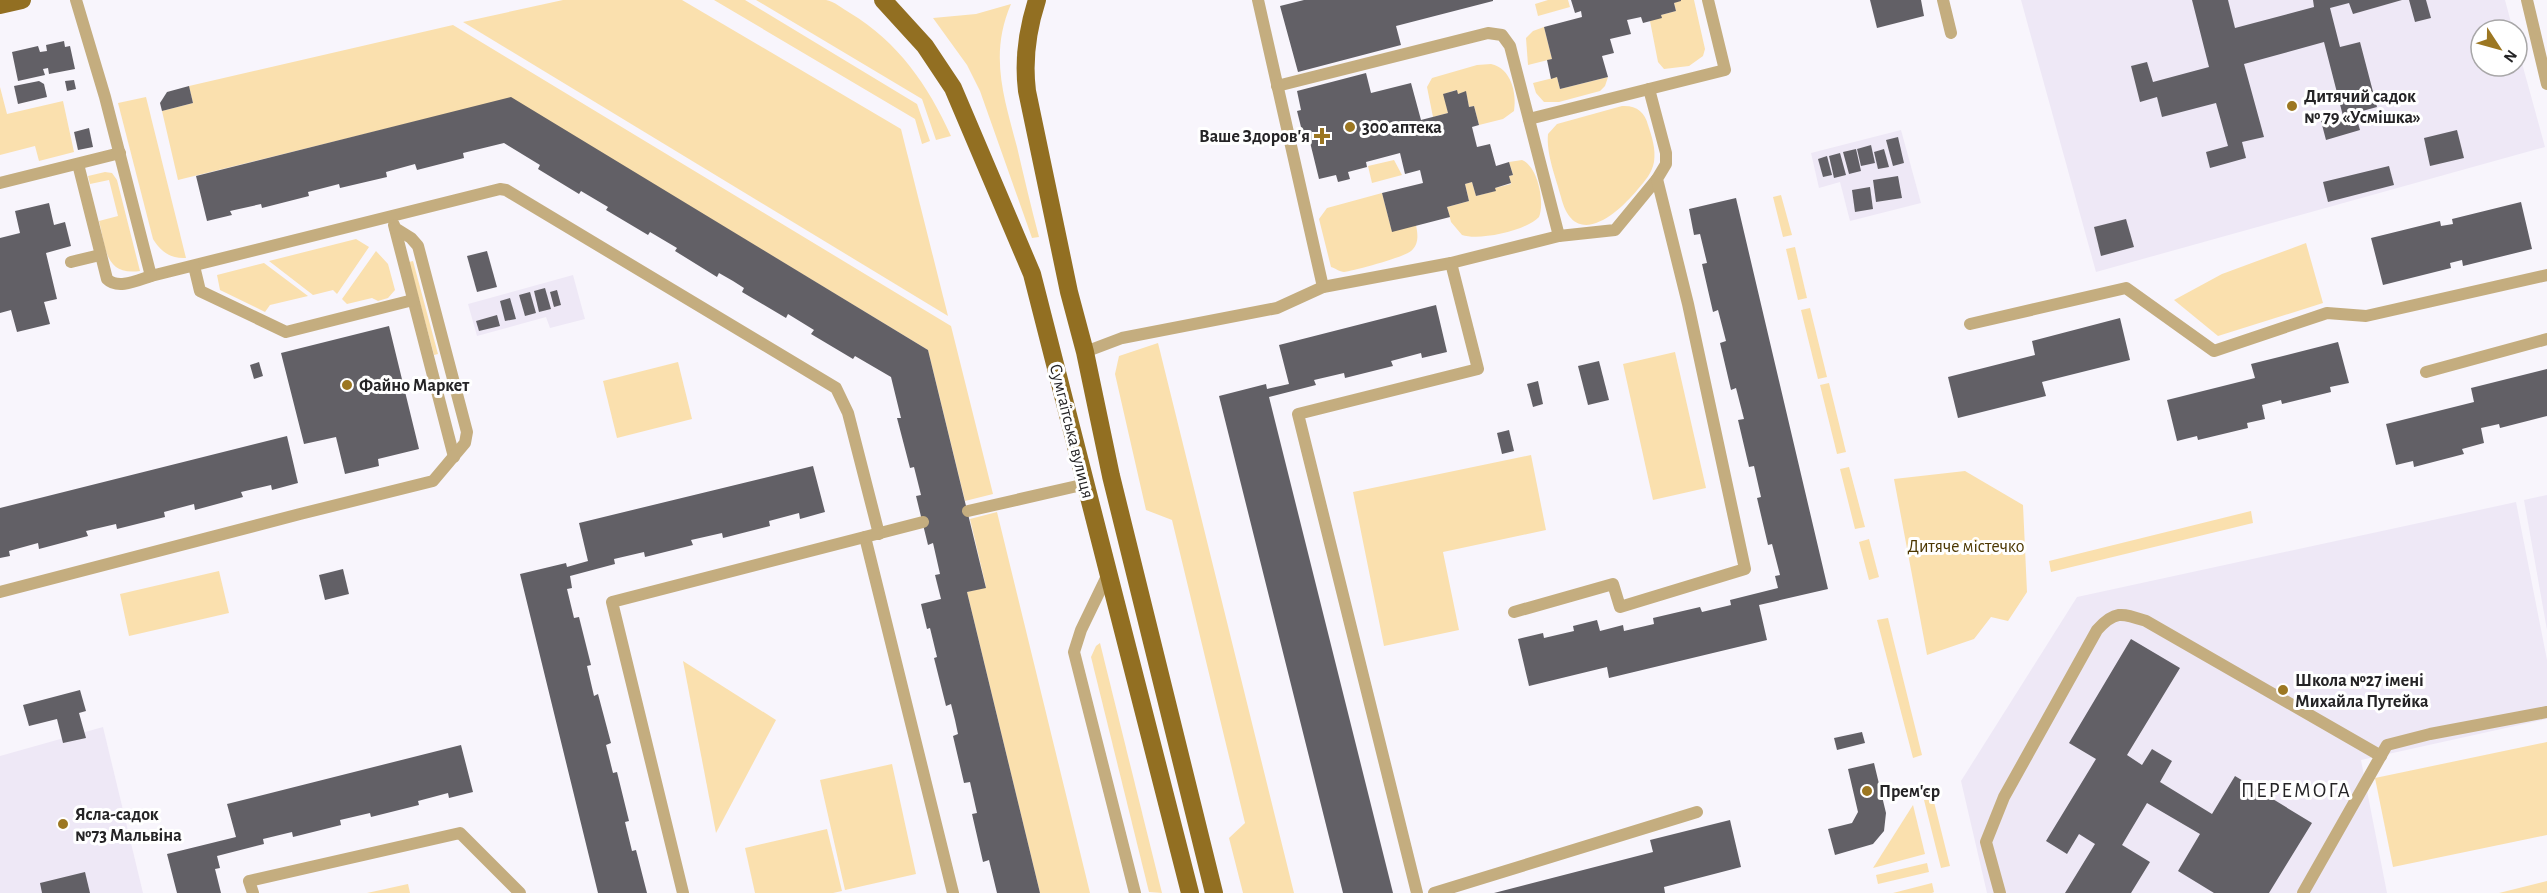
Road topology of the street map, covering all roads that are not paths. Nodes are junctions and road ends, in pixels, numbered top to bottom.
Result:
1 (75, 0) edge
2 (883, 0) edge
3 (1037, 0) edge
4 (1258, 0) edge
5 (1708, 0) edge
6 (1943, 0) edge
7 (2527, 0) edge
8 (1951, 33) dead end
9 (2547, 84) edge
10 (1277, 86) junction
11 (1649, 89) junction
12 (1529, 119) junction
13 (120, 153) junction
14 (78, 164) junction
15 (1657, 179) junction
16 (0, 183) edge
17 (393, 222) junction
18 (1559, 236) junction
19 (100, 255) junction
20 (71, 262) dead end
21 (1451, 263) junction
22 (194, 266) junction
23 (2547, 275) edge
24 (151, 276) junction
25 (1323, 287) junction
26 (413, 300) junction
27 (1970, 324) dead end
28 (2547, 339) edge
29 (1085, 352) junction
30 (2426, 372) dead end
31 (454, 457) junction
32 (1086, 484) junction
33 (968, 511) dead end
34 (922, 522) dead end
35 (879, 534) junction
36 (865, 537) junction
37 (1108, 574) junction
38 (0, 592) edge
39 (1514, 612) dead end
40 (2547, 712) edge
41 (2380, 756) junction
42 (1697, 812) dead end
43 (253, 893) edge
44 (520, 893) edge
45 (683, 893) edge
46 (953, 893) edge
47 (1135, 893) edge
48 (1190, 893) edge
49 (1214, 893) edge
50 (1417, 893) edge
51 (1434, 893) edge
52 (2000, 893) edge
53 (2303, 893) edge

1 - 13 lane
2 - 32 main road, Сумгаїтська вулиця
3 - 29 main road, Сумгаїтська вулиця
4 - 10 lane
5 - 11 lane
6 - 8 lane
7 - 9 lane
10 - 12 lane
10 - 25 lane
11 - 12 lane
11 - 15 lane
12 - 18 lane
13 - 14 lane
13 - 24 lane
14 - 16 lane
14 - 19 lane
15 - 18 lane
15 - 39 lane
17 - 22 lane
17 - 26 lane
17 - 31 lane
17 - 35 lane
18 - 21 lane
19 - 20 lane
19 - 24 lane
21 - 25 lane
21 - 50 lane
22 - 24 lane
22 - 26 lane
23 - 27 lane
25 - 29 lane
26 - 31 lane
28 - 30 lane
29 - 49 main road, Сумгаїтська вулиця
31 - 38 lane
32 - 33 lane
32 - 37 main road, Сумгаїтська вулиця
34 - 35 lane
35 - 36 lane
36 - 45 lane
36 - 46 lane
37 - 47 lane
37 - 48 main road, Сумгаїтська вулиця
40 - 41 lane
41 - 52 lane
41 - 53 lane
42 - 51 lane
43 - 44 lane

